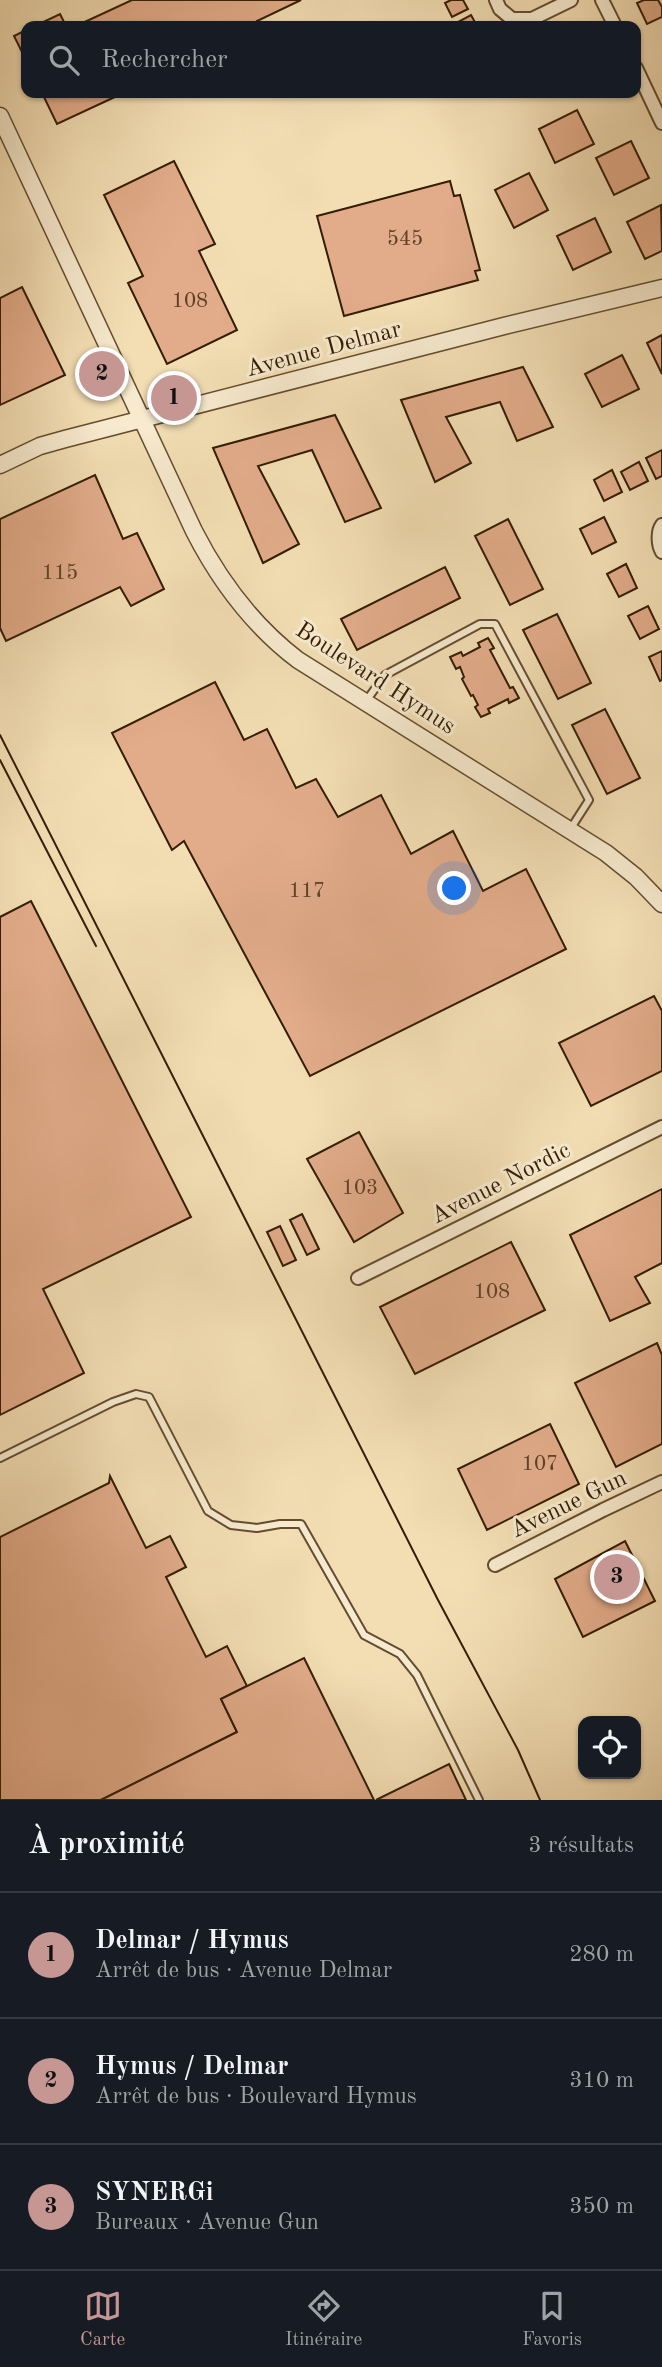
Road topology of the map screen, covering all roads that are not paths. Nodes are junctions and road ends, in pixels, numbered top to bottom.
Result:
1 (496, 0) edge
2 (571, 0) edge
3 (603, 0) edge
4 (613, 21) edge
5 (641, 78) edge
6 (0, 116) edge
7 (662, 122) edge
8 (662, 288) edge
9 (142, 420) junction
10 (0, 465) edge
11 (662, 525) edge
12 (662, 552) edge
13 (365, 703) junction
14 (570, 830) junction
15 (662, 904) edge
16 (662, 1127) edge
17 (358, 1278) dead end
18 (0, 1458) edge
19 (662, 1482) edge
20 (495, 1565) dead end
21 (479, 1800) edge

1 - 2 street
3 - 4 street
5 - 7 street
6 - 9 street, Boulevard Hymus
8 - 9 street, Avenue Delmar
9 - 10 street, Avenue Delmar
9 - 13 street, Boulevard Hymus
11 - 12 street
13 - 14 street, Boulevard Hymus
13 - 14 lane
14 - 15 street, Boulevard Hymus
16 - 17 street, Avenue Nordic
18 - 21 lane
19 - 20 street, Avenue Gun

